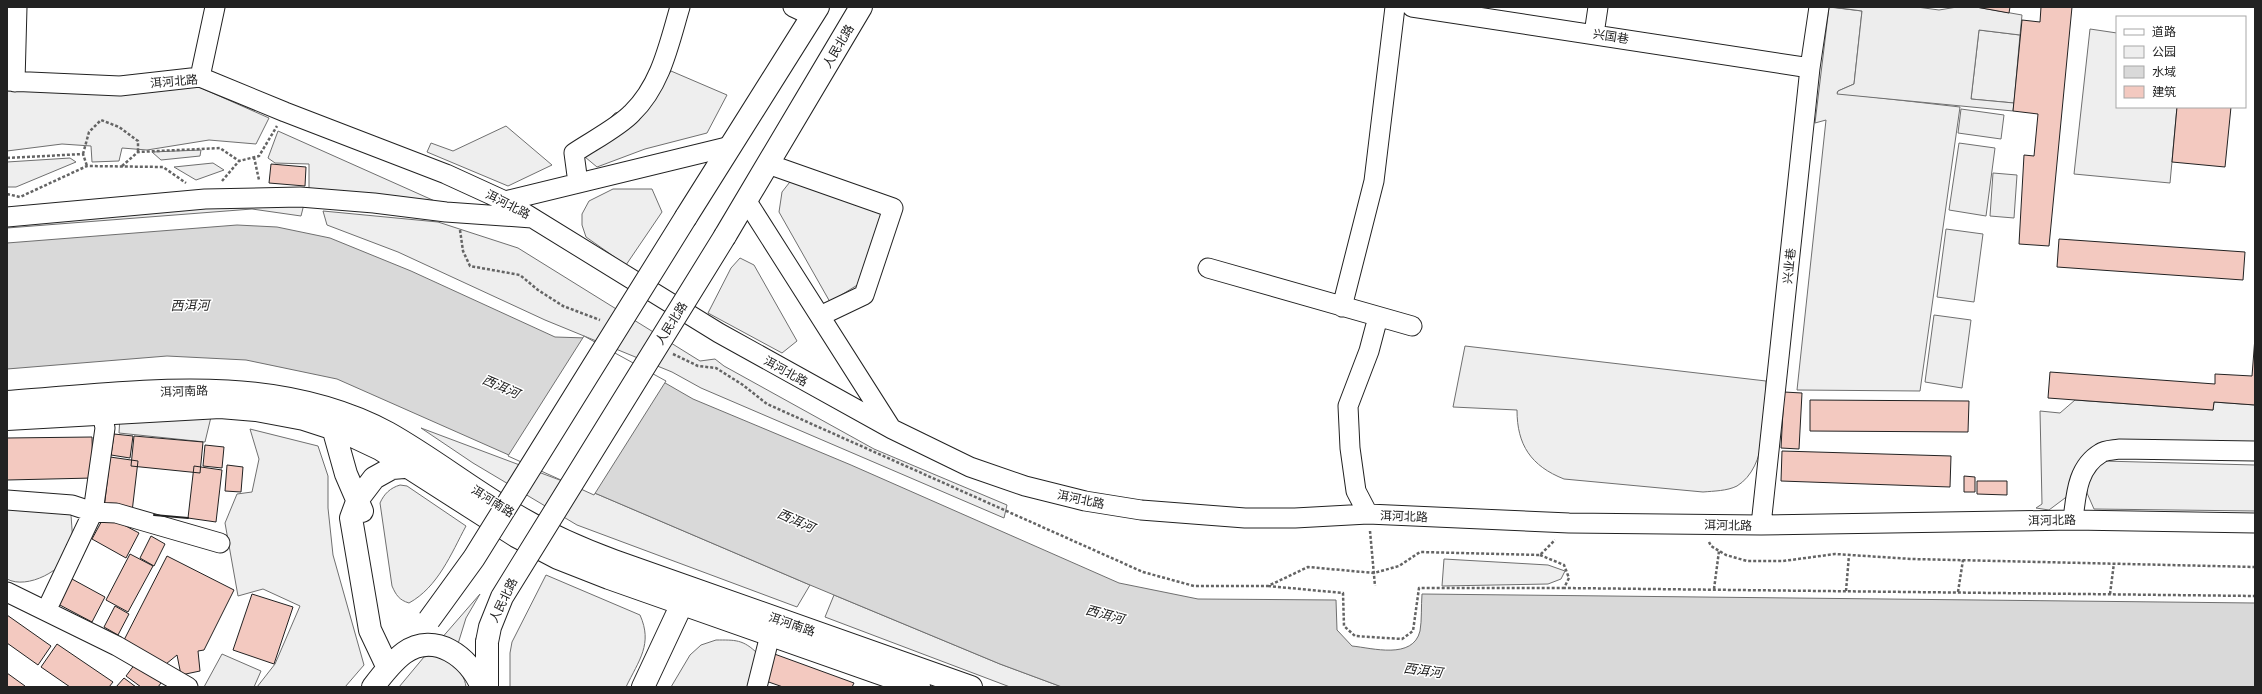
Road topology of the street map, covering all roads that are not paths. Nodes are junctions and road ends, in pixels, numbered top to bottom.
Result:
1 (17, 7) edge
2 (215, 7) edge
3 (680, 7) edge
4 (861, 7) edge
5 (1395, 7) edge
6 (1412, 7) edge
7 (1598, 7) edge
8 (1819, 7) edge
9 (808, 10) edge
10 (1594, 34) junction
11 (1810, 68) junction
12 (200, 77) junction
13 (11, 82) edge
14 (731, 146) junction
15 (768, 164) junction
16 (578, 183) junction
17 (746, 200) junction
18 (505, 201) junction
19 (7, 217) edge
20 (537, 218) junction
21 (1208, 268) dead end
22 (1342, 307) junction
23 (820, 316) junction
24 (1378, 317) junction
25 (1412, 326) dead end
26 (7, 402) edge
27 (102, 413) junction
28 (330, 418) junction
29 (7, 419) edge
30 (892, 429) junction
31 (2255, 452) edge
32 (438, 465) junction
33 (409, 466) junction
34 (7, 500) edge
35 (356, 502) junction
36 (93, 512) junction
37 (1368, 514) junction
38 (2073, 520) junction
39 (2255, 523) edge
40 (1761, 526) junction
41 (220, 543) dead end
42 (7, 592) edge
43 (693, 598) junction
44 (46, 610) junction
45 (770, 634) junction
46 (388, 668) junction
47 (188, 687) edge
48 (373, 687) edge
49 (482, 687) edge
50 (487, 687) edge
51 (644, 687) edge
52 (660, 687) edge
53 (757, 687) edge
54 (918, 687) edge
55 (971, 687) edge

1 - 13 street
2 - 12 street
3 - 16 street
4 - 15 main road, 人民北路
5 - 22 street
6 - 10 street, 兴国巷
7 - 10 street
8 - 11 street, 兴业巷
9 - 14 main road
10 - 11 street, 兴国巷
11 - 40 street, 兴业巷
12 - 13 street, 洱河北路
12 - 18 street, 洱河北路
14 - 16 street
14 - 46 main road, bridge
15 - 17 main road, 人民北路
15 - 23 street
16 - 18 street
17 - 23 street
17 - 50 main road, 人民北路, bridge
18 - 20 street, 洱河北路
19 - 20 street
20 - 30 street, 洱河北路
21 - 22 street
22 - 24 street
23 - 30 street
24 - 25 street
24 - 37 street
26 - 28 main road, 洱河南路
27 - 28 main road, 洱河南路
27 - 29 main road, 洱河南路
27 - 36 street
28 - 32 main road, 洱河南路
28 - 33 main road, 洱河南路
28 - 35 main road
30 - 37 street, 洱河北路
31 - 38 street
32 - 33 main road
32 - 43 main road, 洱河南路
33 - 35 main road
33 - 43 main road, 洱河南路
34 - 36 street
35 - 46 main road
36 - 41 street
36 - 44 street
37 - 40 street, 洱河北路
38 - 39 street, 洱河北路
38 - 40 street, 洱河北路
42 - 44 street
43 - 45 main road, 洱河南路
43 - 51 main road
43 - 52 main road
43 - 55 main road, 洱河南路
44 - 47 street
45 - 53 street
45 - 54 main road, 洱河南路
46 - 48 main road
46 - 49 main road

